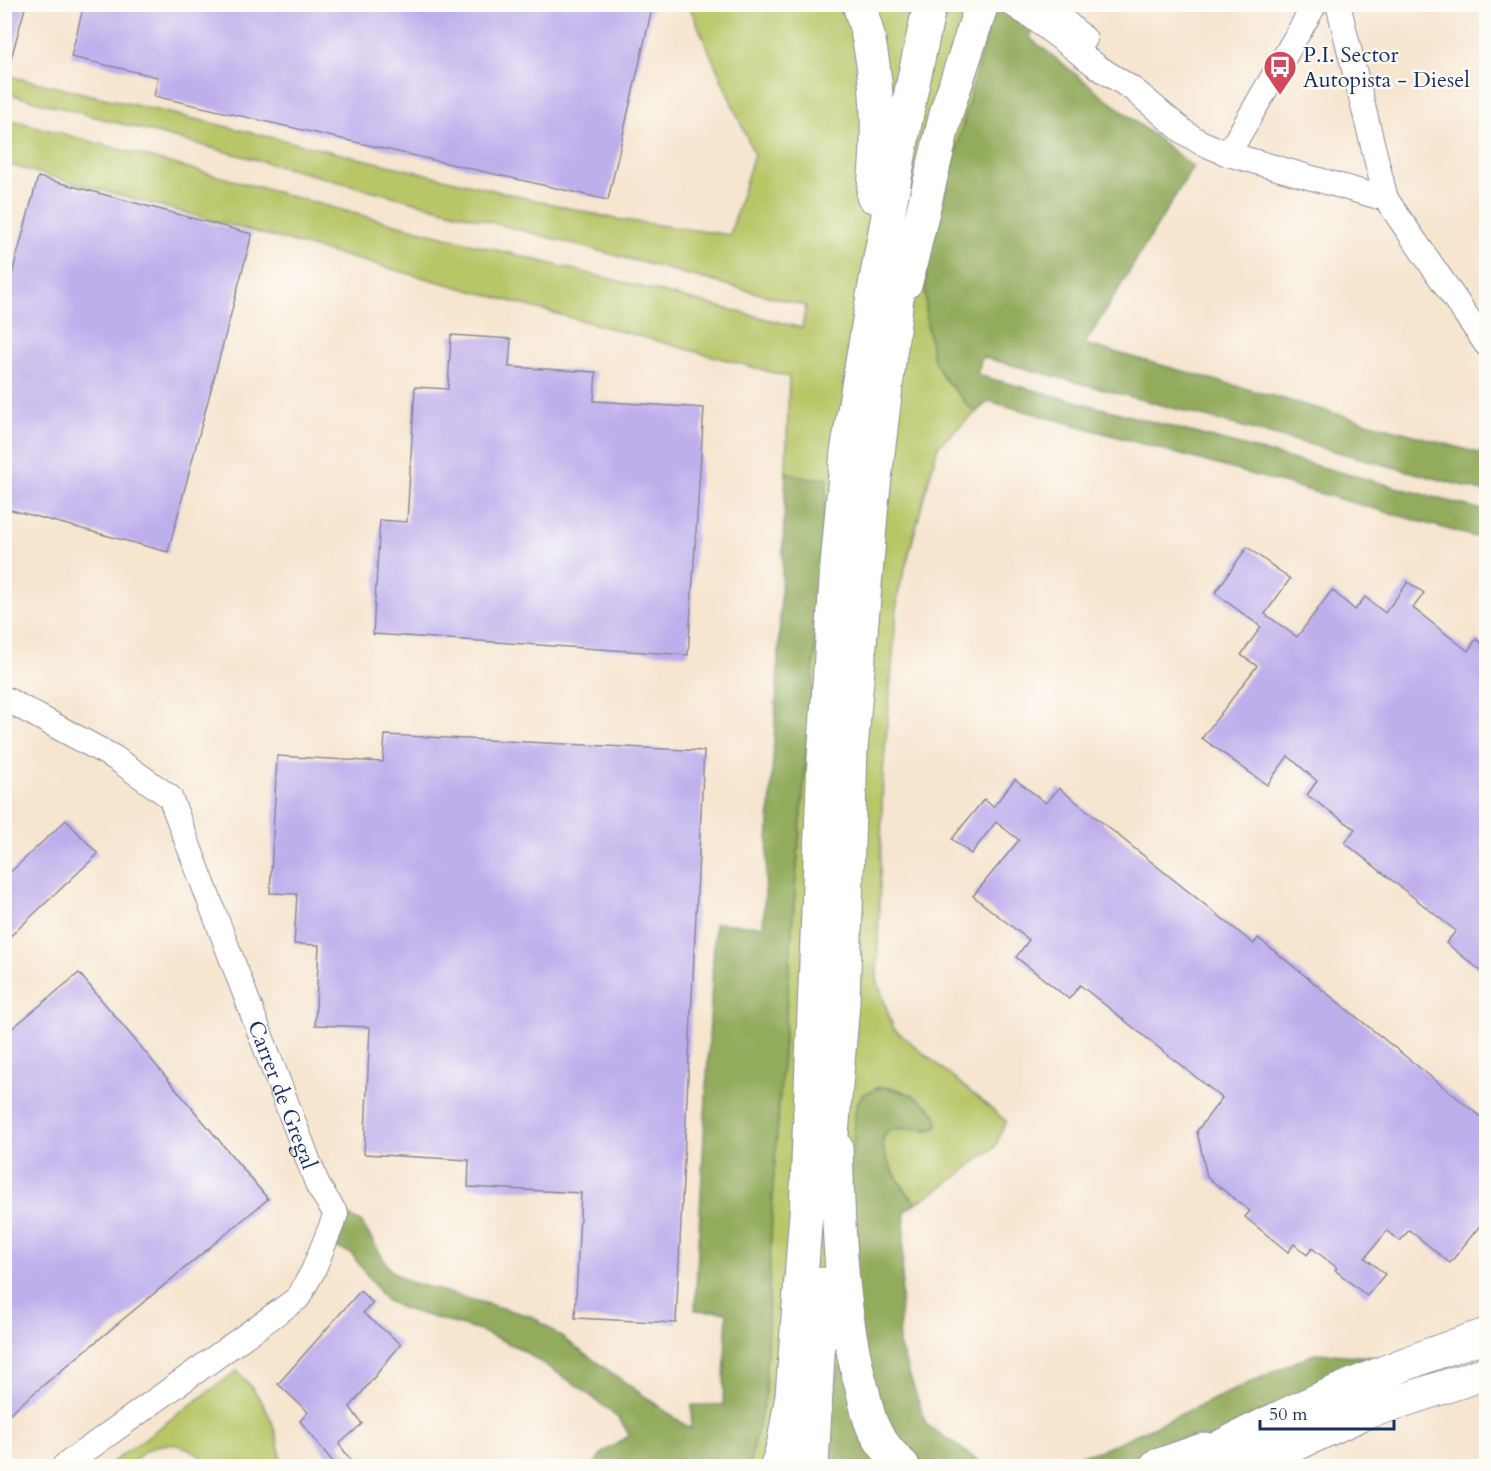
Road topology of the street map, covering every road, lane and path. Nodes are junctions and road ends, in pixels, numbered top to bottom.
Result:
1 (859, 4) edge
2 (930, 4) edge
3 (953, 4) edge
4 (981, 4) edge
5 (1012, 4) edge
6 (1045, 4) edge
7 (1316, 4) edge
8 (1338, 4) edge
9 (1134, 90) junction
10 (1228, 154) junction
11 (1386, 199) junction
12 (1486, 344) edge
13 (890, 360) junction
14 (847, 452) junction
15 (4, 698) edge
16 (834, 1112) junction
17 (1486, 1335) edge
18 (1486, 1372) edge
19 (1245, 1451) edge
20 (64, 1467) edge
21 (777, 1467) edge
22 (812, 1467) edge
23 (903, 1467) edge
24 (1156, 1467) edge
25 (1185, 1467) edge

1 - 14 highway
2 - 14 highway
3 - 13 highway
4 - 13 highway
5 - 9 street
6 - 9 street
7 - 10 street
8 - 11 street
9 - 10 street
10 - 11 street
11 - 12 street
13 - 16 highway
14 - 21 highway
15 - 20 street, Carrer de Gregal
16 - 22 highway
16 - 23 highway
17 - 19 highway
18 - 19 highway
19 - 24 highway
19 - 25 highway

